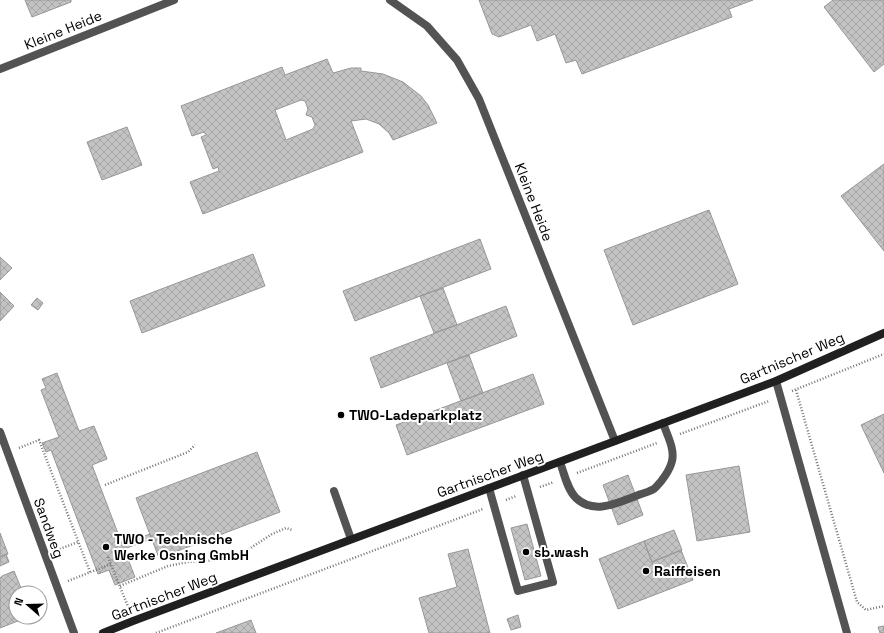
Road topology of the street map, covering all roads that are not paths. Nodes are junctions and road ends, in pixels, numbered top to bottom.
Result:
1 (174, 0) edge
2 (390, 0) edge
3 (156, 3) edge
4 (0, 69) edge
5 (884, 333) edge
6 (776, 380) junction
7 (663, 423) junction
8 (0, 432) edge
9 (615, 441) junction
10 (560, 462) junction
11 (523, 475) junction
12 (490, 488) junction
13 (334, 491) dead end
14 (351, 539) junction
15 (74, 633) edge
16 (103, 633) edge
17 (846, 633) edge

1 - 3 street, Kleine Heide
2 - 9 street, Kleine Heide
3 - 4 street, Kleine Heide
5 - 6 street, Gartnischer Weg
6 - 7 street, Gartnischer Weg
6 - 17 street
7 - 9 street, Gartnischer Weg
7 - 10 street
8 - 15 street, Sandweg
9 - 10 street, Gartnischer Weg
10 - 11 street, Gartnischer Weg
11 - 12 street, Gartnischer Weg
11 - 12 street
12 - 14 street, Gartnischer Weg
13 - 14 street
14 - 16 street, Gartnischer Weg

